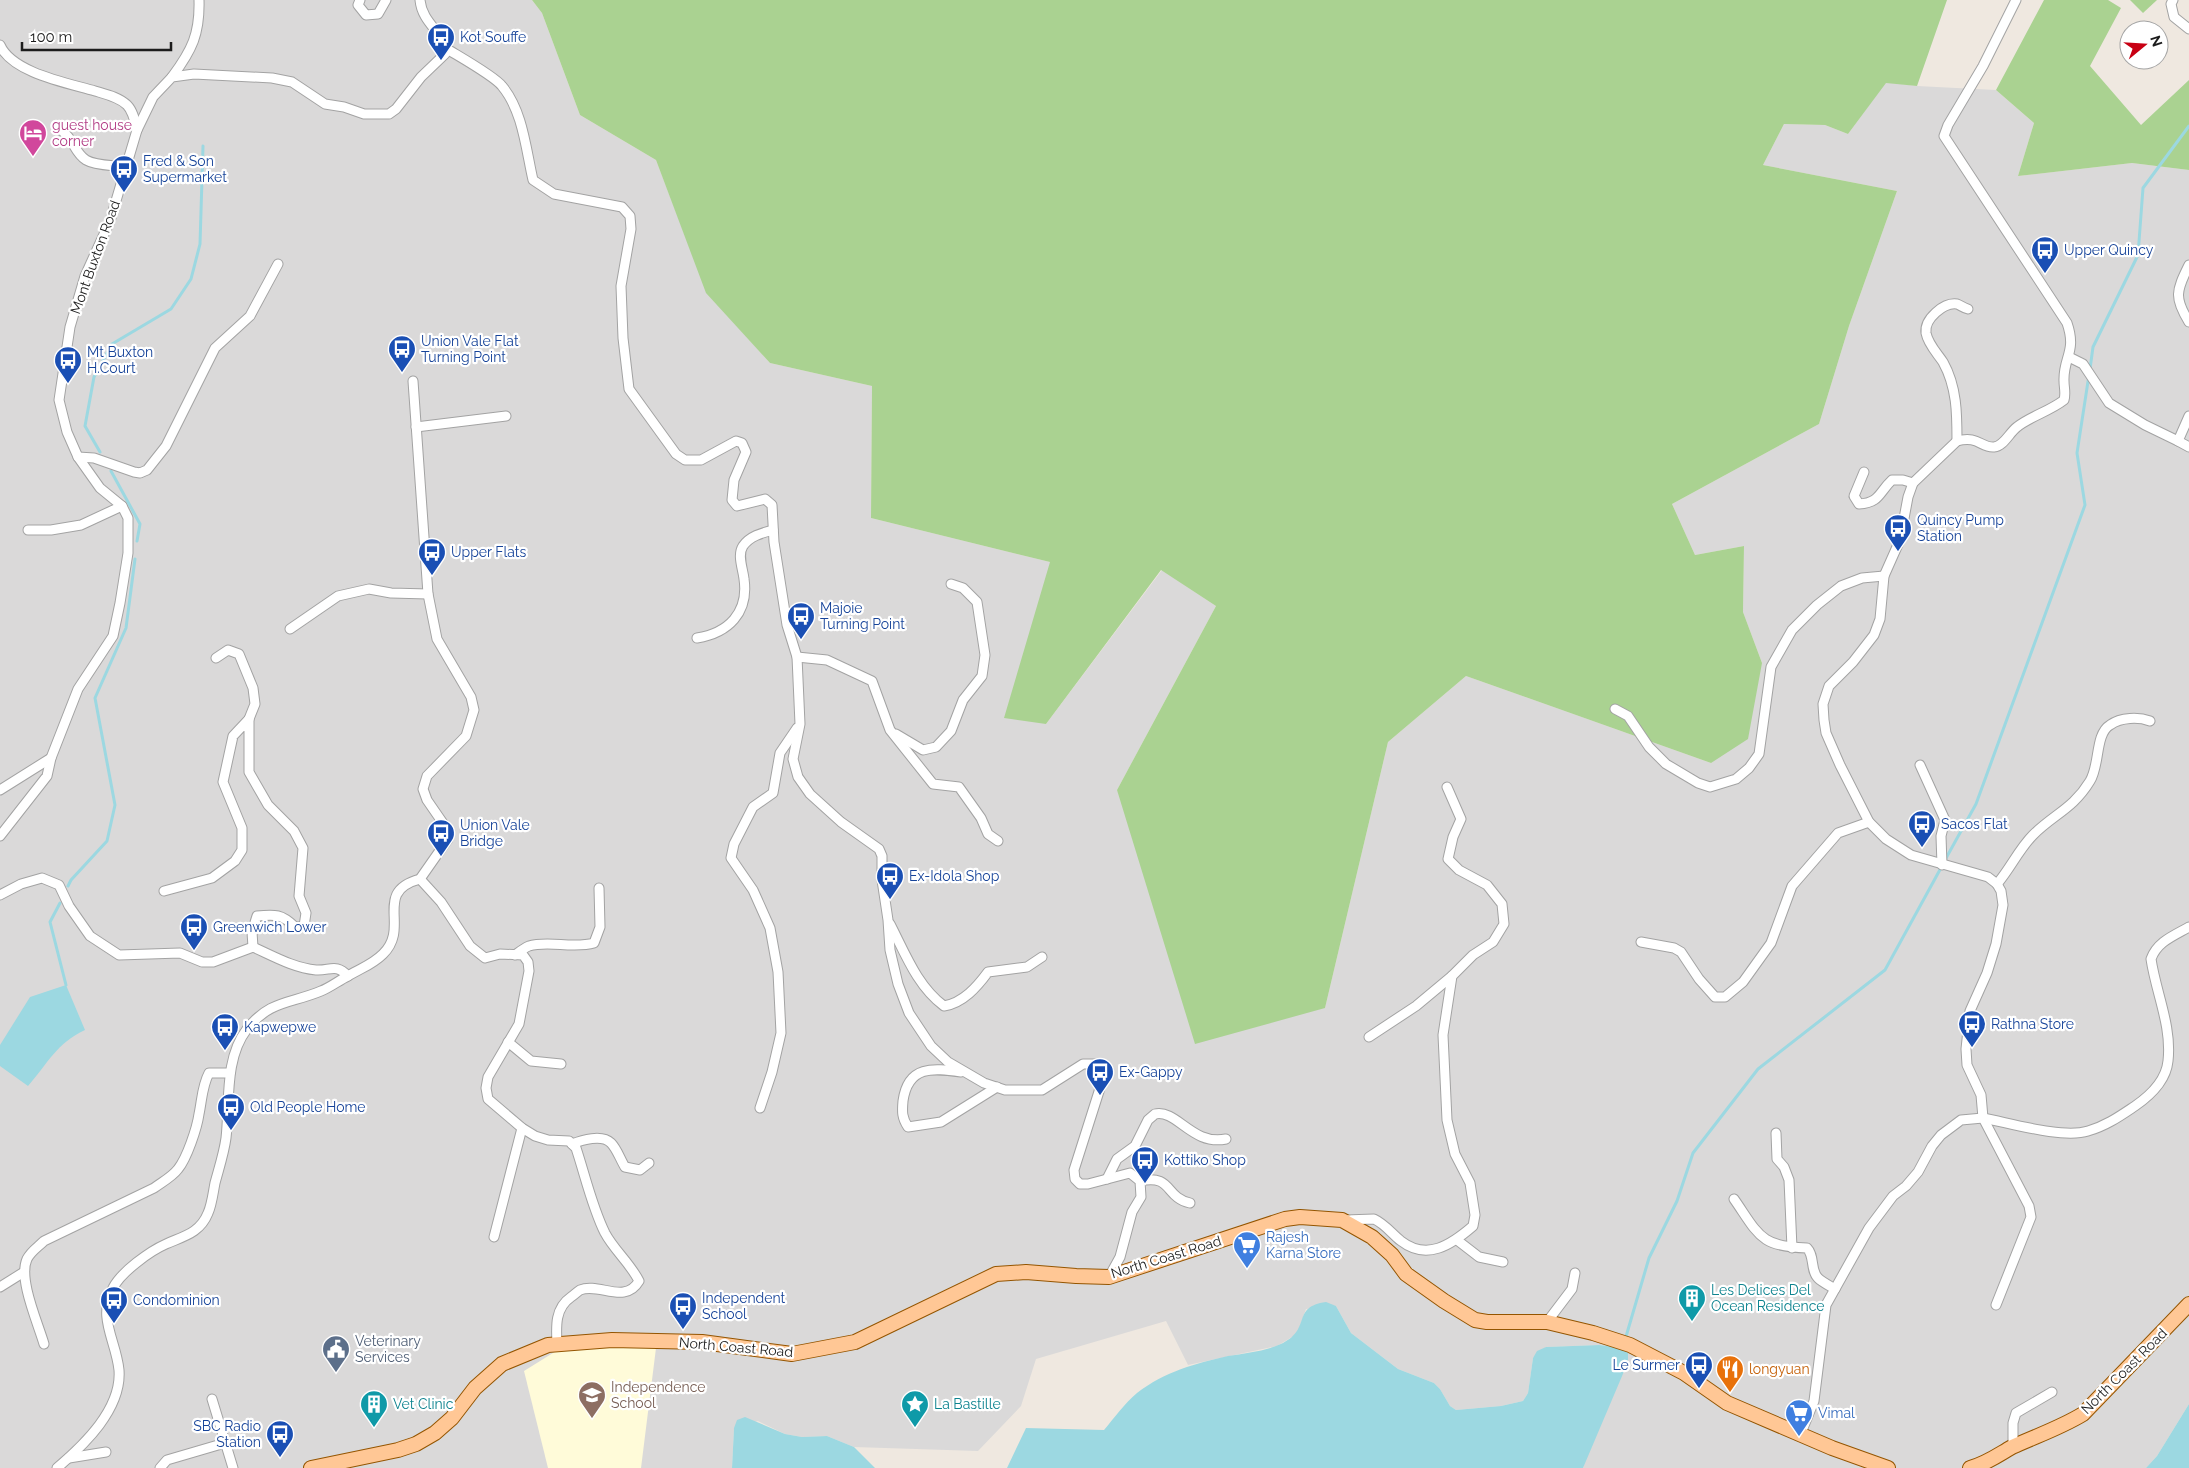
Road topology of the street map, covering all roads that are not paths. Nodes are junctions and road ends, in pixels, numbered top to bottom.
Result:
1 (199, 0) edge
2 (360, 0) edge
3 (386, 0) edge
4 (420, 0) edge
5 (2016, 0) edge
6 (2173, 0) edge
7 (2189, 29) edge
8 (0, 49) edge
9 (447, 49) junction
10 (172, 77) junction
11 (57, 128) dead end
12 (137, 130) junction
13 (125, 166) junction
14 (278, 264) dead end
15 (2189, 265) edge
16 (1968, 309) dead end
17 (2189, 322) edge
18 (2069, 357) junction
19 (413, 381) dead end
20 (506, 416) dead end
21 (2189, 416) edge
22 (416, 427) junction
23 (1957, 441) junction
24 (2178, 441) junction
25 (2189, 447) edge
26 (78, 457) junction
27 (1864, 472) dead end
28 (1913, 483) junction
29 (122, 506) junction
30 (28, 530) dead end
31 (773, 530) junction
32 (1884, 576) junction
33 (951, 584) dead end
34 (428, 594) junction
35 (290, 629) dead end
36 (698, 638) dead end
37 (796, 657) junction
38 (216, 658) dead end
39 (1615, 709) dead end
40 (249, 719) junction
41 (2150, 721) dead end
42 (800, 724) junction
43 (890, 730) junction
44 (51, 758) junction
45 (1920, 765) dead end
46 (1447, 788) dead end
47 (0, 790) edge
48 (1869, 822) junction
49 (0, 836) edge
50 (998, 841) dead end
51 (1942, 865) junction
52 (420, 880) junction
53 (1998, 884) junction
54 (599, 888) dead end
55 (164, 891) dead end
56 (0, 895) edge
57 (888, 920) junction
58 (2189, 927) edge
59 (1641, 942) dead end
60 (253, 947) junction
61 (515, 955) junction
62 (1042, 957) dead end
63 (348, 976) junction
64 (1452, 976) junction
65 (1369, 1037) dead end
66 (508, 1042) junction
67 (561, 1064) dead end
68 (964, 1072) junction
69 (230, 1073) junction
70 (997, 1087) junction
71 (760, 1108) dead end
72 (1983, 1118) junction
73 (522, 1128) junction
74 (1776, 1133) dead end
75 (1226, 1139) dead end
76 (572, 1144) junction
77 (649, 1163) dead end
78 (1107, 1179) junction
79 (1140, 1180) junction
80 (1734, 1199) dead end
81 (1190, 1203) dead end
82 (1342, 1220) junction
83 (494, 1236) dead end
84 (1458, 1240) junction
85 (1792, 1248) junction
86 (1503, 1262) dead end
87 (24, 1272) junction
88 (1575, 1273) dead end
89 (1109, 1277) junction
90 (0, 1287) edge
91 (1835, 1289) junction
92 (2189, 1304) edge
93 (1996, 1306) dead end
94 (1547, 1322) junction
95 (44, 1344) dead end
96 (557, 1344) junction
97 (2052, 1392) dead end
98 (212, 1400) dead end
99 (1800, 1434) junction
100 (225, 1443) junction
101 (2012, 1447) junction
102 (106, 1452) dead end
103 (69, 1458) junction
104 (57, 1468) edge
105 (160, 1468) edge
106 (233, 1468) edge
107 (311, 1468) edge
108 (1888, 1468) edge
109 (1970, 1468) edge

1 - 10 street, Mont Buxton Road
2 - 3 street
4 - 9 street
5 - 18 street
6 - 7 street
8 - 12 street
9 - 10 street
9 - 31 street
10 - 12 street, Mont Buxton Road
11 - 13 street
12 - 13 street, Mont Buxton Road
13 - 26 street, Mont Buxton Road
14 - 26 street
15 - 17 street
16 - 23 street
18 - 23 street
18 - 24 street
19 - 22 street
20 - 22 street
21 - 24 street
22 - 34 street
23 - 28 street
24 - 25 street
26 - 29 street, Mont Buxton Road
27 - 28 street
28 - 32 street
29 - 30 street
29 - 44 street
31 - 36 street
31 - 37 street
32 - 39 street
32 - 48 street
33 - 43 street
34 - 35 street
34 - 52 street
37 - 42 street
37 - 43 street
38 - 40 street
40 - 55 street
40 - 60 street
41 - 53 street
42 - 57 street
42 - 71 street
43 - 50 street
44 - 47 street
44 - 49 street
45 - 51 street
46 - 64 street
48 - 51 street
48 - 59 street
51 - 53 street
52 - 61 street
52 - 63 street
53 - 72 street
54 - 61 street
56 - 60 street
57 - 62 street
57 - 68 street
58 - 72 street
60 - 63 street
61 - 66 street
63 - 69 street
64 - 65 street
64 - 84 street
66 - 67 street
66 - 73 street
68 - 70 street
68 - 70 street
69 - 87 street
69 - 103 street
70 - 78 street
72 - 91 street
72 - 93 street
73 - 76 street
73 - 83 street
74 - 85 street
75 - 78 street
76 - 77 street
76 - 96 street
78 - 79 street
79 - 81 street
79 - 89 street
80 - 85 street
82 - 84 street
82 - 89 main road, North Coast Road
82 - 94 main road, North Coast Road
84 - 86 street
85 - 91 street
87 - 90 street
87 - 95 street
88 - 94 street
89 - 96 main road, North Coast Road
91 - 99 street
92 - 101 main road, North Coast Road
94 - 99 main road, North Coast Road
96 - 107 main road, North Coast Road
97 - 101 street
98 - 100 street
99 - 108 main road, North Coast Road
100 - 105 street
100 - 106 street
101 - 109 main road, North Coast Road
102 - 103 street
103 - 104 street

